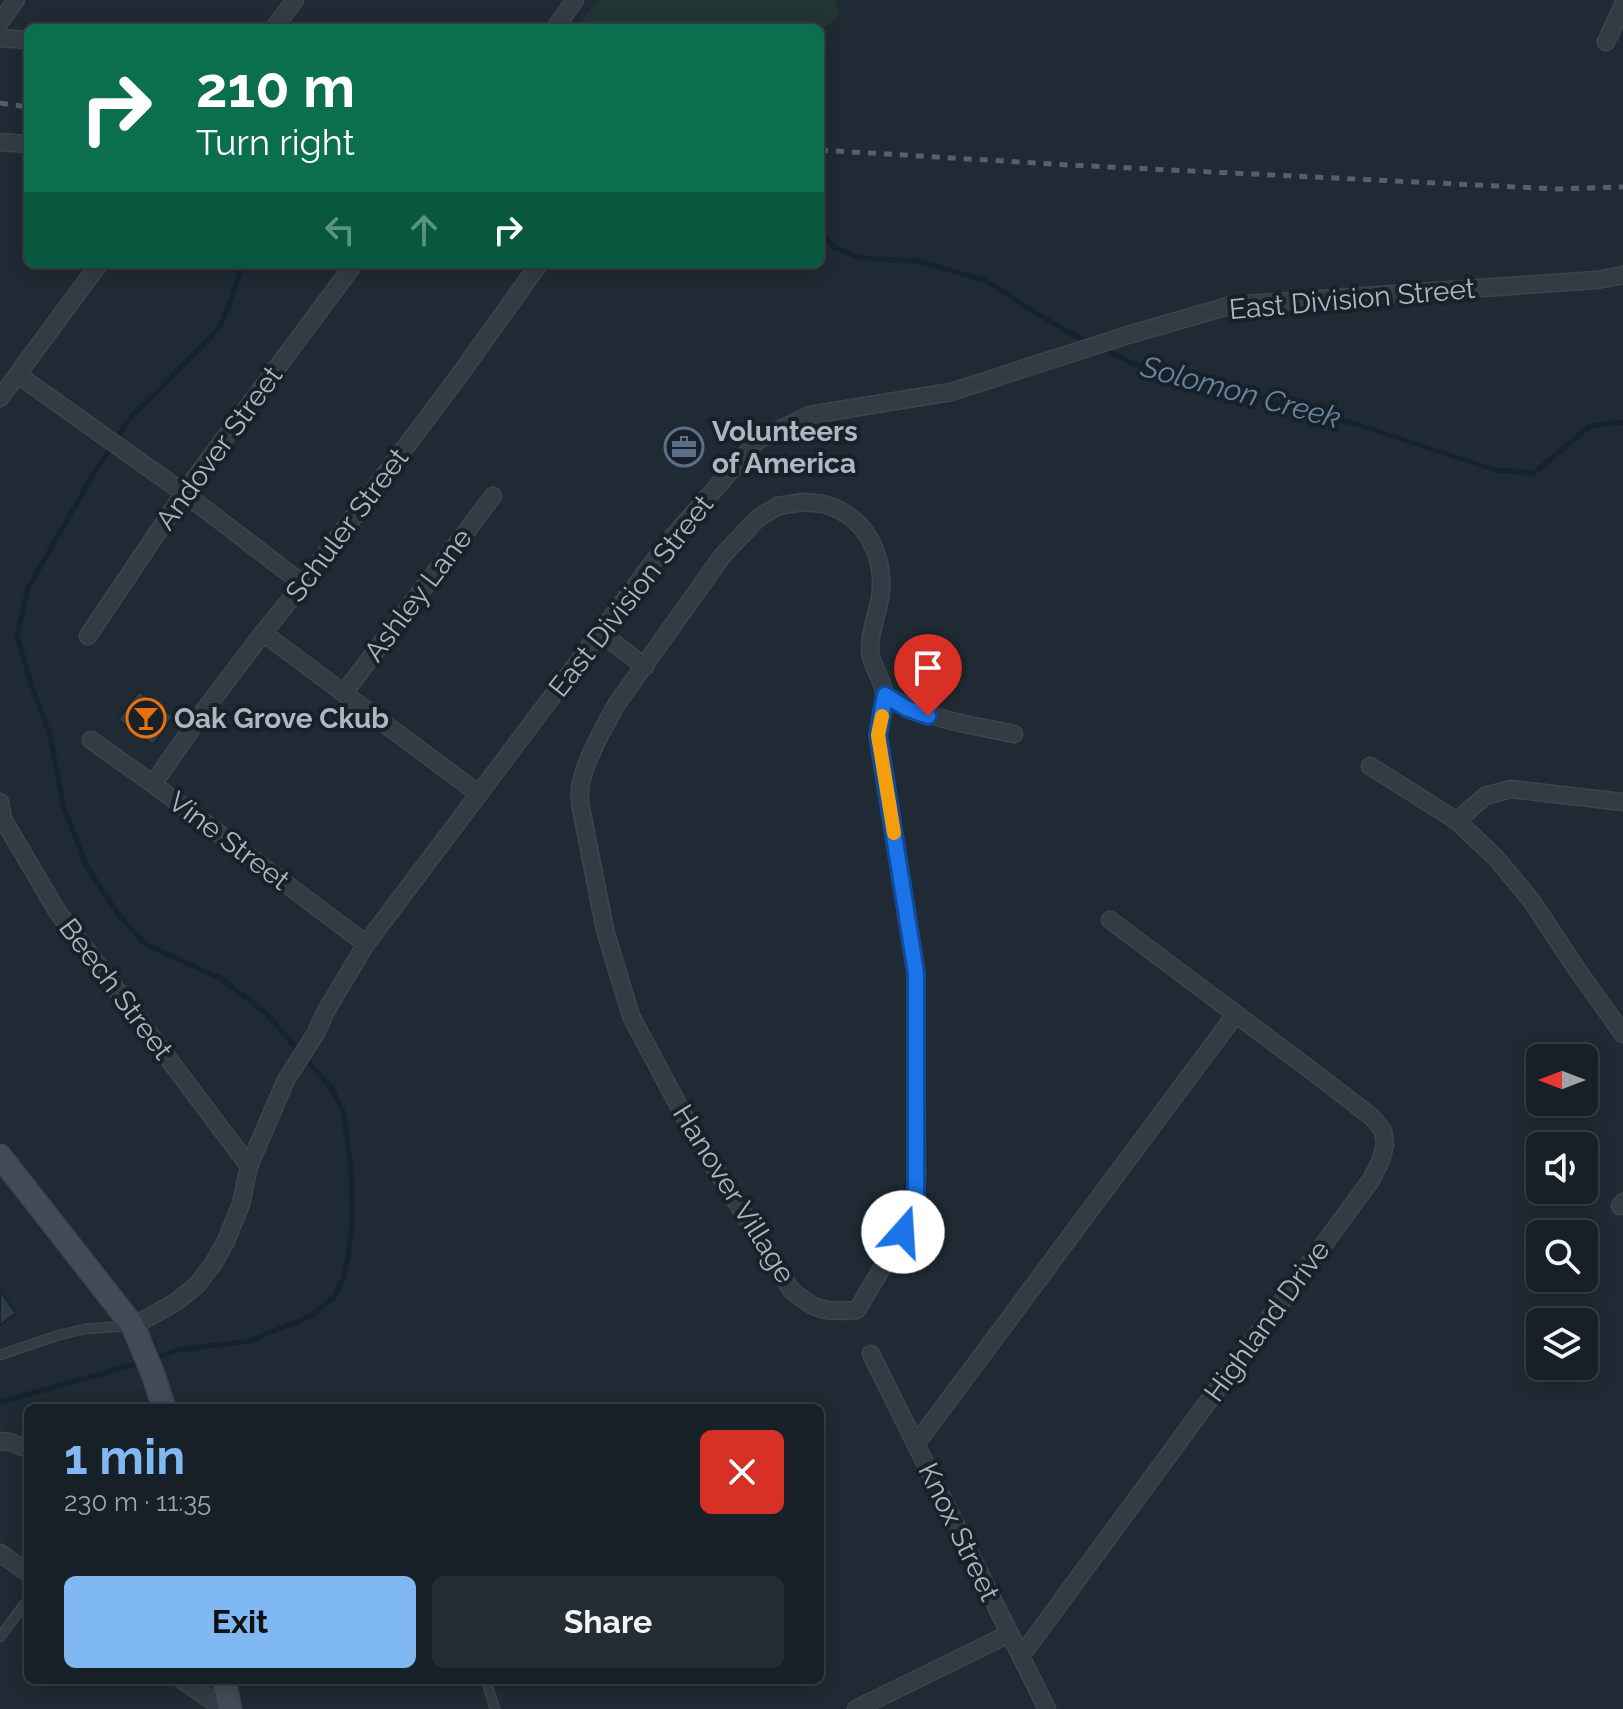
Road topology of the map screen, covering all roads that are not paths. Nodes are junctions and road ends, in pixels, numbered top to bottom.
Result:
1 (16, 0) edge
2 (295, 0) edge
3 (575, 0) edge
4 (1623, 5) edge
5 (0, 22) edge
6 (277, 24) edge
7 (558, 24) edge
8 (0, 38) edge
9 (24, 40) edge
10 (1606, 42) dead end
11 (0, 142) edge
12 (24, 144) edge
13 (96, 268) edge
14 (351, 268) edge
15 (536, 268) edge
16 (1623, 275) edge
17 (18, 375) junction
18 (0, 398) edge
19 (184, 493) junction
20 (493, 496) dead end
21 (303, 584) junction
22 (263, 633) junction
23 (601, 633) junction
24 (88, 636) dead end
25 (645, 667) junction
26 (344, 693) junction
27 (885, 695) junction
28 (1014, 734) dead end
29 (91, 740) dead end
30 (1370, 766) dead end
31 (153, 784) junction
32 (479, 794) junction
33 (0, 802) edge
34 (1623, 802) edge
35 (1457, 821) junction
36 (1110, 920) dead end
37 (366, 944) junction
38 (1235, 1015) junction
39 (1623, 1034) edge
40 (0, 1156) edge
41 (249, 1166) junction
42 (7, 1174) edge
43 (133, 1326) junction
44 (871, 1354) dead end
45 (0, 1355) edge
46 (163, 1404) edge
47 (0, 1441) edge
48 (916, 1444) junction
49 (24, 1447) edge
50 (0, 1553) edge
51 (24, 1570) edge
52 (24, 1604) edge
53 (1009, 1634) junction
54 (0, 1637) edge
55 (1021, 1656) junction
56 (188, 1684) edge
57 (224, 1684) edge
58 (487, 1684) edge
59 (227, 1709) edge
60 (495, 1709) edge
61 (856, 1709) edge
62 (1047, 1709) edge

1 - 5 street
2 - 6 street
3 - 7 street
4 - 10 street
8 - 9 street
11 - 12 street
13 - 17 street
14 - 19 street, Andover Street
15 - 21 street, Schuler Street
16 - 23 street, East Division Street
17 - 18 street
17 - 19 street
19 - 21 street
19 - 24 street, Andover Street
20 - 26 street, Ashley Lane
21 - 22 street, Schuler Street
22 - 26 street
22 - 31 street, Schuler Street
23 - 25 street
23 - 32 street, East Division Street
25 - 27 street, Hanover Village
25 - 27 street, Hanover Village
26 - 32 street
27 - 28 street
29 - 31 street, Vine Street
30 - 35 street
31 - 37 street, Vine Street
32 - 37 street, East Division Street
33 - 41 street, Beech Street
34 - 35 street
35 - 39 street
36 - 38 street, Highland Drive
37 - 41 street, East Division Street
38 - 48 street
38 - 55 street, Highland Drive
40 - 42 main road
41 - 43 street, East Division Street
42 - 43 main road
43 - 45 lane
43 - 46 main road
44 - 48 street, Knox Street
47 - 49 street
48 - 53 street, Knox Street
50 - 51 street
52 - 54 lane
53 - 55 street, Knox Street
53 - 61 street
55 - 62 street, Knox Street
56 - 59 street
57 - 59 main road
58 - 60 lane

